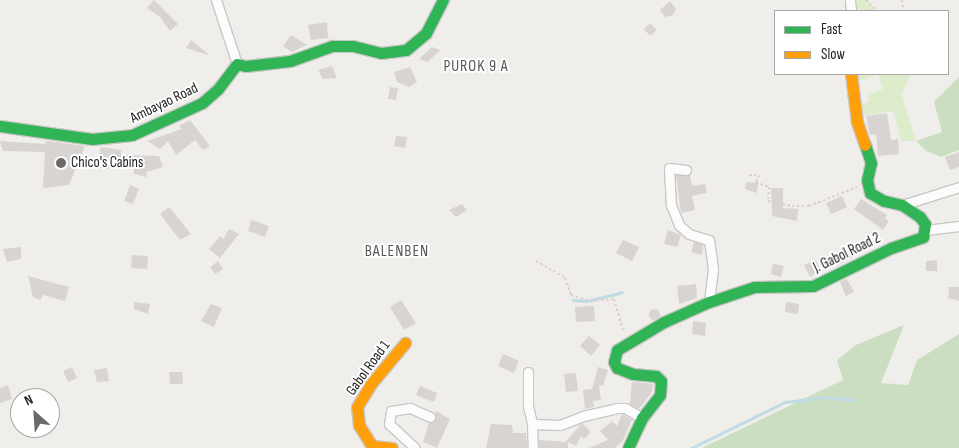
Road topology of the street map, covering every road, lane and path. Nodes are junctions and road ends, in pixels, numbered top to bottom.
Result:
1 (216, 0) edge
2 (443, 0) edge
3 (866, 0) edge
4 (876, 10) edge
5 (237, 64) junction
6 (851, 75) edge
7 (0, 126) edge
8 (686, 170) dead end
9 (749, 175) dead end
10 (867, 187) junction
11 (959, 187) edge
12 (902, 205) junction
13 (959, 226) edge
14 (926, 230) junction
15 (536, 261) dead end
16 (709, 302) junction
17 (629, 342) junction
18 (405, 343) dead end
19 (528, 372) dead end
20 (430, 417) dead end
21 (642, 418) junction
22 (532, 424) junction
23 (371, 447) edge
24 (392, 448) edge
25 (415, 448) edge
26 (533, 448) edge
27 (628, 448) edge

1 - 5 street
2 - 5 street
3 - 4 path
5 - 7 street, Ambayao Road
6 - 10 street
8 - 16 street
9 - 10 path
10 - 12 street
11 - 12 street
12 - 14 street
13 - 14 street
14 - 16 street, J. Gabol Road 2
15 - 17 path
16 - 17 street, J. Gabol Road 2
17 - 21 street, J. Gabol Road 2
18 - 23 street, Gabol Road 1
19 - 22 street
20 - 25 street
21 - 22 street
21 - 27 street, J. Gabol Road 2
22 - 26 street
23 - 24 street, Gabol Road 1

